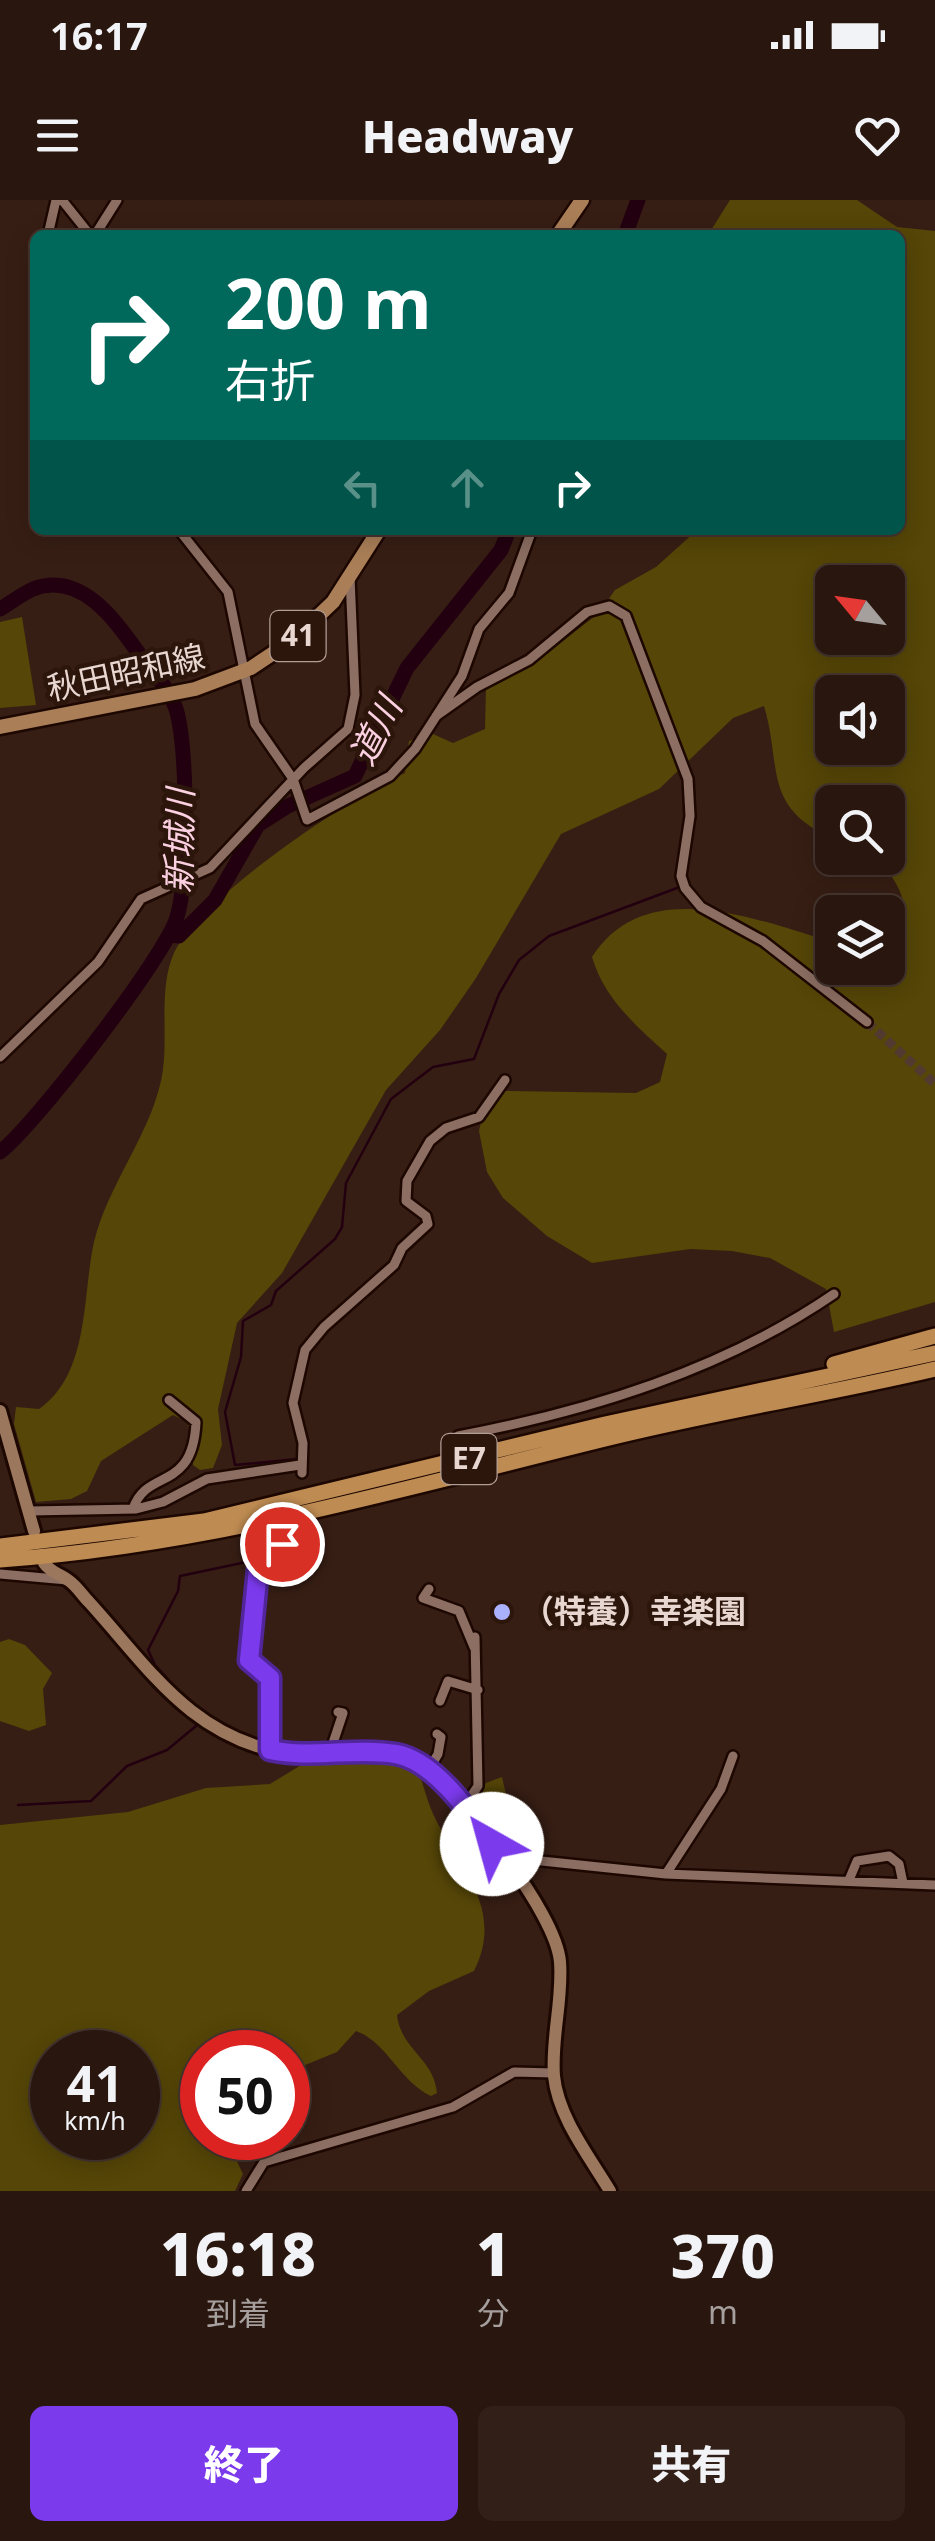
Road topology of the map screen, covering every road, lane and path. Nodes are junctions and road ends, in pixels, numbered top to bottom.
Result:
1 (59, 200) edge
2 (116, 200) edge
3 (582, 200) edge
4 (50, 230) edge
5 (87, 230) edge
6 (95, 230) edge
7 (561, 230) edge
8 (183, 535) edge
9 (376, 535) edge
10 (530, 535) edge
11 (350, 577) junction
12 (244, 670) junction
13 (436, 716) junction
14 (0, 727) edge
15 (293, 778) junction
16 (866, 1022) tunnel mouth
17 (0, 1057) edge
18 (505, 1080) dead end
19 (834, 1294) dead end
20 (935, 1336) edge
21 (935, 1353) edge
22 (932, 1370) edge
23 (169, 1400) dead end
24 (686, 1406) junction
25 (0, 1411) edge
26 (458, 1436) dead end
27 (133, 1509) junction
28 (30, 1511) junction
29 (34, 1531) dead end
30 (282, 1544) tunnel mouth
31 (0, 1546) edge
32 (0, 1560) edge
33 (44, 1562) dead end
34 (0, 1574) edge
35 (68, 1580) junction
36 (429, 1589) dead end
37 (474, 1637) dead end
38 (476, 1650) junction
39 (466, 1685) junction
40 (478, 1690) junction
41 (440, 1700) dead end
42 (463, 1700) dead end
43 (338, 1712) dead end
44 (437, 1734) dead end
45 (270, 1750) junction
46 (329, 1755) junction
47 (733, 1756) dead end
48 (428, 1771) junction
49 (463, 1808) junction
50 (502, 1857) junction
51 (666, 1874) junction
52 (850, 1880) junction
53 (903, 1883) junction
54 (935, 1885) edge
55 (554, 2072) junction
56 (246, 2191) edge
57 (610, 2191) edge

1 - 4 street
1 - 5 street
2 - 6 street
3 - 7 main road
8 - 12 street
9 - 11 main road, 秋田昭和線 / 41
10 - 13 street
11 - 12 main road, 秋田昭和線 / 41
11 - 15 street
12 - 14 main road, 秋田昭和線 / 41
12 - 15 street
13 - 15 street
13 - 16 street
15 - 17 street
18 - 27 street
19 - 26 street
20 - 24 highway
21 - 24 highway, E7
22 - 32 highway, E7
23 - 27 street
24 - 31 highway, E7
25 - 28 main road
27 - 28 street
28 - 29 main road
30 - 45 street
33 - 35 main road
34 - 35 street
35 - 45 main road
36 - 38 street
37 - 38 street
38 - 40 street
39 - 40 street
39 - 41 street
39 - 42 street
40 - 49 street
43 - 46 street
44 - 48 street
45 - 46 main road
46 - 48 main road
47 - 51 street
48 - 49 main road
49 - 50 main road
50 - 51 street
50 - 55 main road
51 - 52 street
52 - 53 street
52 - 53 street
53 - 54 street
55 - 56 street
55 - 57 main road

